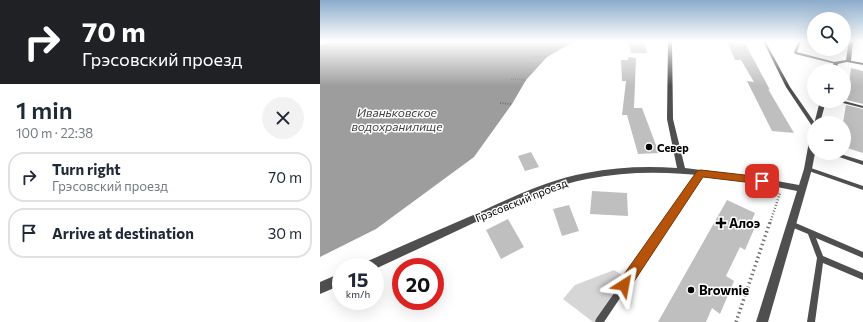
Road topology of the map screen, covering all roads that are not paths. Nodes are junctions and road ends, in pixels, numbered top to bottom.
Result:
1 (670, 56) edge
2 (772, 56) edge
3 (808, 56) edge
4 (849, 56) edge
5 (848, 61) junction
6 (836, 63) joint
7 (863, 64) edge
8 (851, 104) edge
9 (863, 107) edge
10 (808, 116) edge
11 (851, 159) edge
12 (810, 160) edge
13 (863, 163) edge
14 (808, 169) junction
15 (682, 172) junction
16 (701, 173) junction
17 (863, 188) edge
18 (801, 189) junction
19 (792, 224) junction
20 (811, 233) junction
21 (863, 255) edge
22 (820, 258) junction
23 (384, 260) edge
24 (863, 277) edge
25 (332, 283) edge
26 (320, 288) edge
27 (599, 322) edge
28 (762, 322) edge
29 (811, 322) edge

1 - 15 street
2 - 10 lane
3 - 6 lane
4 - 5 street
5 - 6 street
5 - 7 lane
8 - 9 lane
11 - 13 lane
12 - 14 street
14 - 17 lane
14 - 18 street
15 - 16 street, Грэсовский проезд
15 - 23 street, Грэсовский проезд
16 - 18 street, Грэсовский проезд
16 - 27 lane
18 - 19 street
19 - 20 lane
19 - 28 street
20 - 21 lane
20 - 22 lane
22 - 24 lane
22 - 29 lane
25 - 26 street

